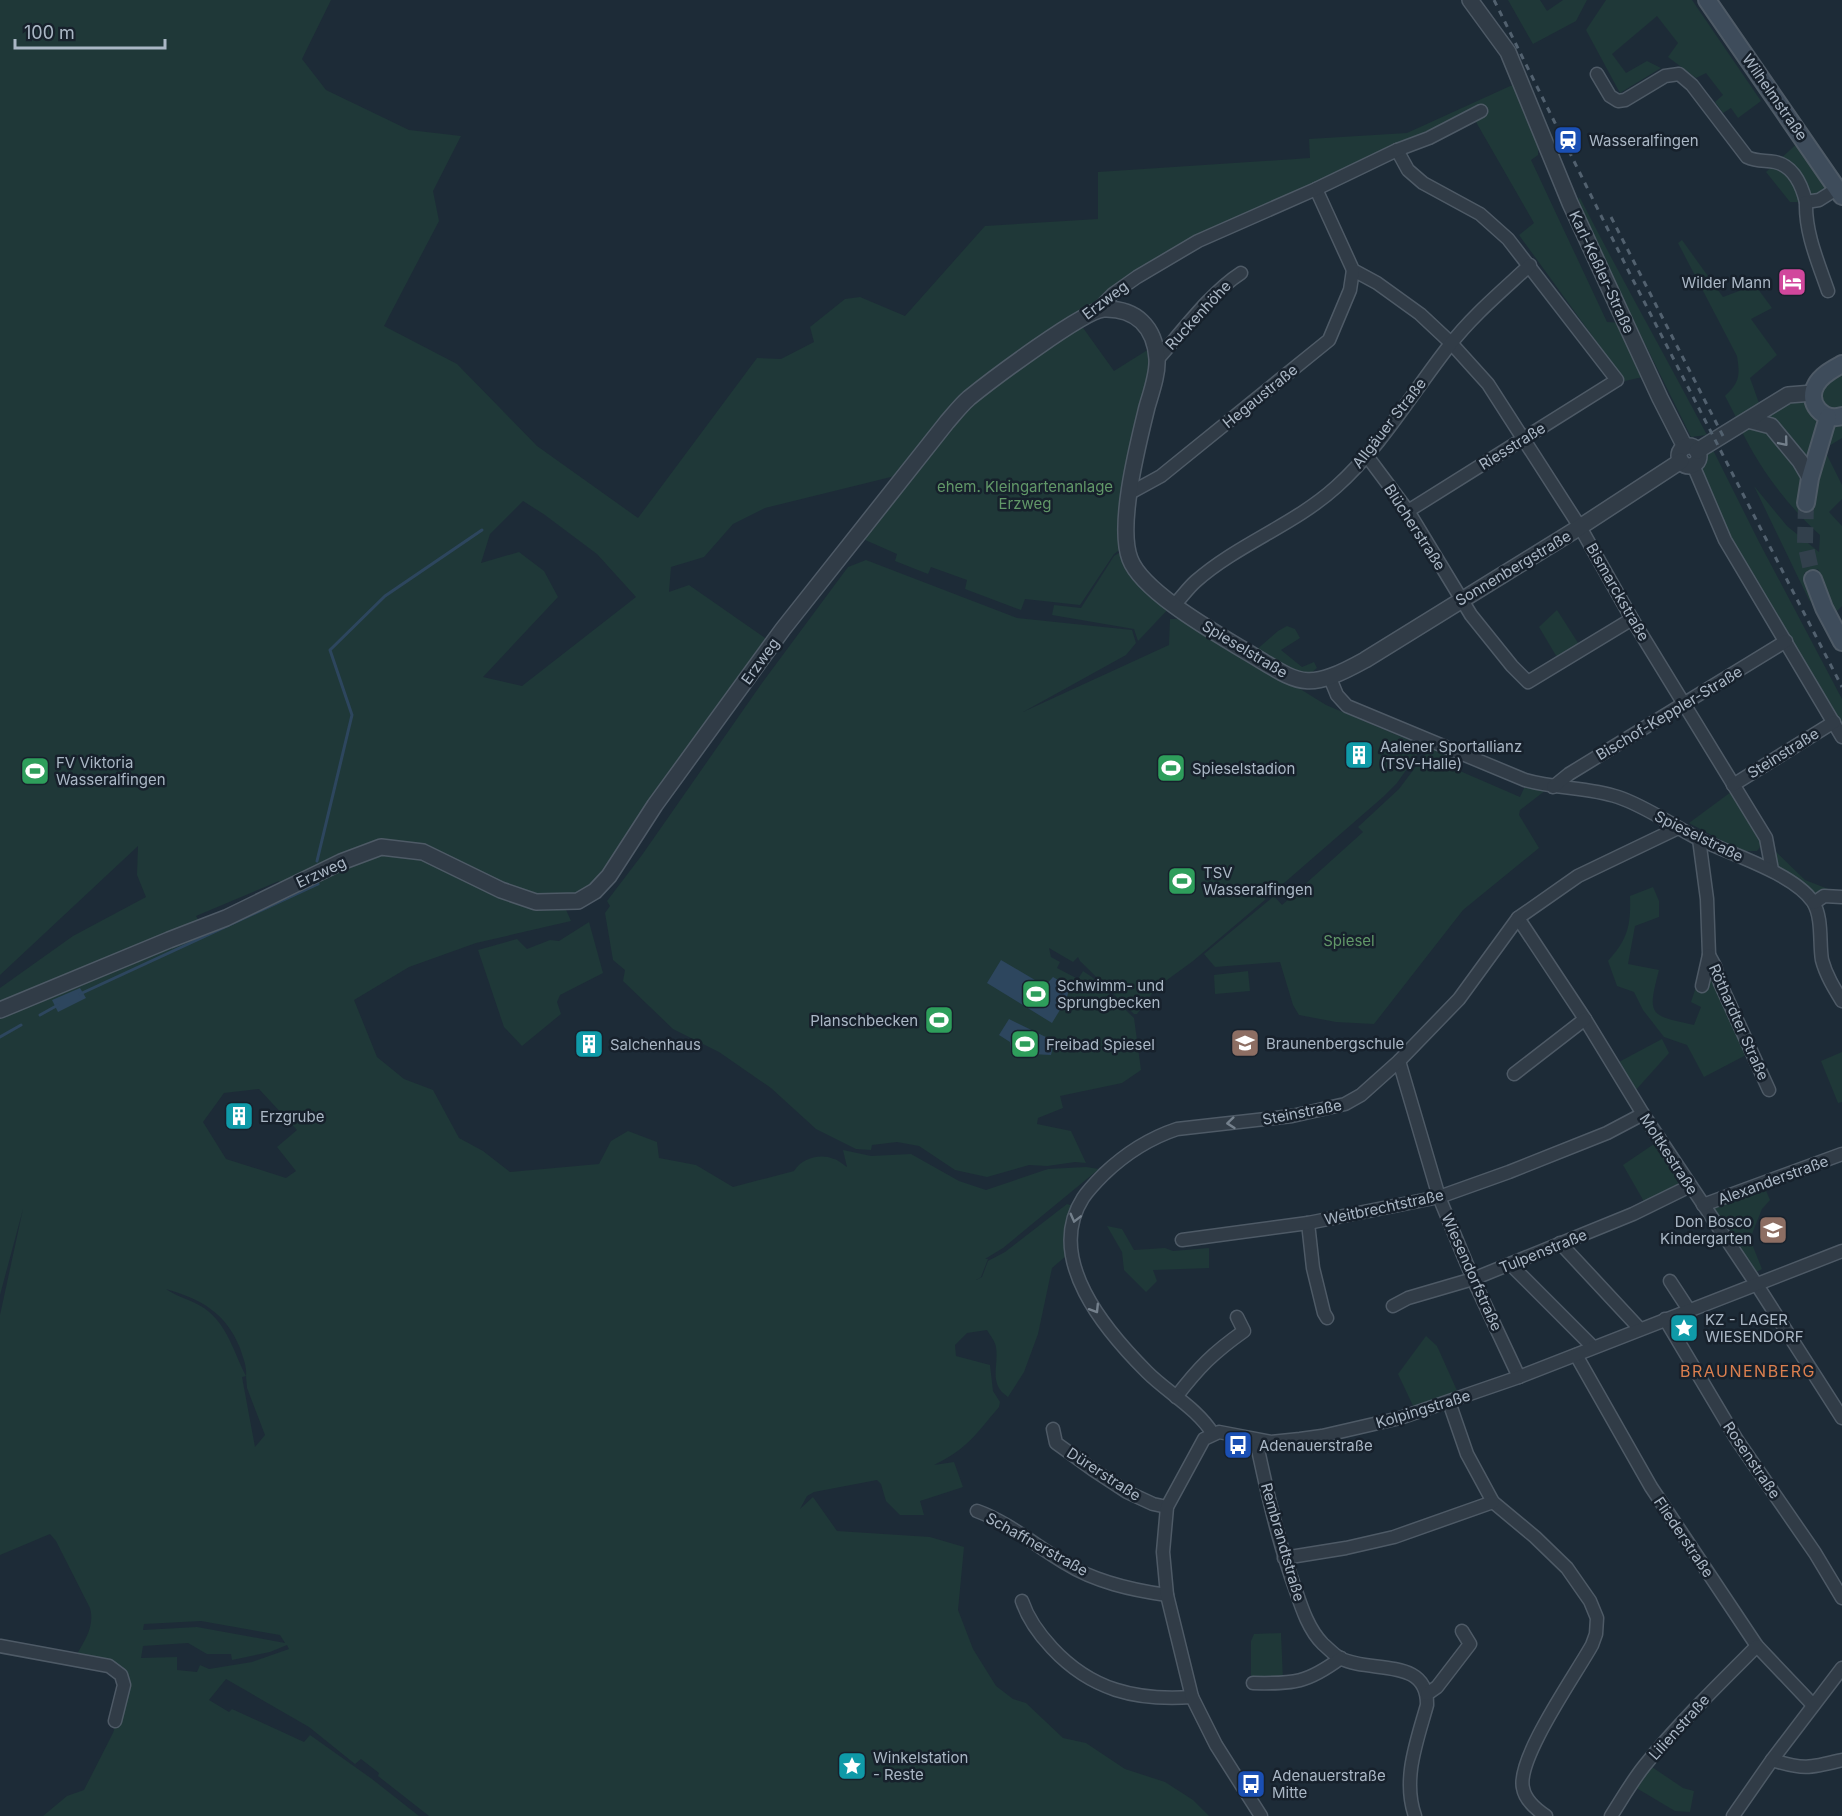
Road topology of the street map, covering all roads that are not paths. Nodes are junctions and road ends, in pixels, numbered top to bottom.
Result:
1 (1470, 0) edge
2 (1707, 0) edge
3 (1597, 75) dead end
4 (1481, 111) dead end
5 (1397, 150) junction
6 (1316, 189) junction
7 (1840, 192) edge
8 (1806, 202) junction
9 (1530, 265) junction
10 (1353, 270) junction
11 (1241, 273) dead end
12 (1828, 291) dead end
13 (1098, 309) junction
14 (1451, 343) junction
15 (1157, 360) junction
16 (1842, 364) edge
17 (1813, 393) junction
18 (1835, 416) edge
19 (1748, 420) junction
20 (1524, 438) junction
21 (1367, 456) junction
22 (1689, 456) junction
23 (1810, 478) junction
24 (1130, 493) junction
25 (1806, 503) tunnel mouth
26 (1408, 512) junction
27 (1580, 527) junction
28 (1813, 579) tunnel mouth
29 (1461, 600) junction
30 (1175, 604) junction
31 (1632, 619) junction
32 (1786, 641) junction
33 (1842, 642) edge
34 (1336, 675) junction
35 (1684, 704) junction
36 (1834, 722) junction
37 (1842, 737) edge
38 (1733, 785) junction
39 (1553, 787) junction
40 (1678, 828) junction
41 (1699, 839) junction
42 (1772, 870) junction
43 (1842, 897) edge
44 (1814, 903) junction
45 (1518, 918) junction
46 (1709, 955) junction
47 (1702, 986) dead end
48 (1842, 1001) edge
49 (0, 1010) edge
50 (1585, 1019) junction
51 (1399, 1061) junction
52 (1514, 1074) dead end
53 (1769, 1090) dead end
54 (1643, 1114) junction
55 (1842, 1154) edge
56 (1690, 1186) junction
57 (1439, 1197) junction
58 (1703, 1205) junction
59 (1308, 1223) junction
60 (1182, 1240) dead end
61 (1560, 1243) junction
62 (1842, 1251) edge
63 (1510, 1264) junction
64 (1473, 1279) junction
65 (1670, 1281) dead end
66 (1757, 1285) junction
67 (1393, 1306) dead end
68 (1689, 1310) junction
69 (1237, 1317) dead end
70 (1327, 1318) dead end
71 (1665, 1319) junction
72 (1640, 1329) junction
73 (1593, 1347) junction
74 (1576, 1354) junction
75 (1519, 1377) junction
76 (1176, 1397) junction
77 (1449, 1402) junction
78 (1842, 1418) edge
79 (1053, 1430) dead end
80 (1213, 1434) junction
81 (1256, 1440) junction
82 (1493, 1502) junction
83 (1167, 1507) junction
84 (976, 1511) dead end
85 (1284, 1558) junction
86 (1167, 1595) junction
87 (1842, 1598) edge
88 (1022, 1601) dead end
89 (1462, 1631) dead end
90 (0, 1646) edge
91 (1757, 1646) junction
92 (1341, 1659) junction
93 (1842, 1668) edge
94 (1253, 1683) dead end
95 (1427, 1694) junction
96 (1192, 1697) junction
97 (1814, 1705) junction
98 (115, 1721) dead end
99 (1772, 1760) junction
100 (1842, 1760) edge
101 (1261, 1816) edge
102 (1415, 1816) edge
103 (1546, 1816) edge
104 (1611, 1816) edge
105 (1733, 1816) edge

1 - 22 street, Karl-Keßler-Straße
2 - 7 main road, Wilhelmstraße
3 - 8 street
4 - 5 street, Erzweg
5 - 6 street, Erzweg
5 - 9 street
6 - 10 street
6 - 13 street, Erzweg
7 - 8 street
8 - 12 street
9 - 14 street, Allgäuer Straße
9 - 20 street, Riesstraße
10 - 14 street, Bismarckstraße
10 - 24 street, Hegaustraße
11 - 15 street, Ruckenhöhe
13 - 15 street, Spieselstraße
13 - 49 street, Erzweg
14 - 20 street, Bismarckstraße
14 - 21 street, Allgäuer Straße
15 - 24 street, Spieselstraße
16 - 17 main road
17 - 18 main road
17 - 19 street, Sonnenbergstraße
18 - 23 main road
19 - 22 street, Sonnenbergstraße
19 -> 23 street
20 - 26 street, Riesstraße
20 - 27 street, Bismarckstraße
21 - 26 street, Blücherstraße
21 - 30 street, Allgäuer Straße
22 - 27 street, Sonnenbergstraße
22 - 32 street, Karl-Keßler-Straße
23 - 25 main road
24 - 30 street, Spieselstraße
26 - 29 street, Blücherstraße
27 - 29 street, Sonnenbergstraße
27 - 31 street, Bismarckstraße
28 - 33 main road
29 - 31 street, Blücherstraße
29 - 34 street, Sonnenbergstraße
30 - 34 street, Spieselstraße
31 - 35 street, Bismarckstraße
32 - 35 street, Bischof-Keppler-Straße
32 - 36 street, Karl-Keßler-Straße
34 - 39 street, Spieselstraße
35 - 38 street, Bismarckstraße
35 - 39 street, Bischof-Keppler-Straße
36 - 37 street, Karl-Keßler-Straße
36 - 38 street, Steinstraße
38 - 42 street, Bismarckstraße
39 - 40 street, Spieselstraße
40 - 41 street, Spieselstraße
40 - 45 street, Steinstraße
41 - 42 street, Spieselstraße
41 - 46 street
42 - 44 street
43 - 44 street
44 - 48 street
45 - 50 street, Moltkestraße
45 - 51 street, Steinstraße
46 - 47 street
46 - 53 street, Röthardter Straße
50 - 52 street
50 - 54 street, Moltkestraße
51 - 57 street, Wiesendorfstraße
51 -> 76 street, Steinstraße
54 - 56 street, Moltkestraße
54 - 57 street, Weitbrechtstraße
55 - 58 street, Alexanderstraße
56 - 58 street, Moltkestraße
56 - 61 street, Tulpenstraße
57 - 59 street, Weitbrechtstraße
57 - 64 street, Wiesendorfstraße
58 - 66 street, Moltkestraße
59 - 60 street, Weitbrechtstraße
59 - 70 street
61 - 63 street, Tulpenstraße
61 - 72 street
62 - 66 street, Kolpingstraße
63 - 64 street, Tulpenstraße
63 - 73 street
64 - 67 street, Tulpenstraße
64 - 75 street, Wiesendorfstraße
65 - 68 street
66 - 68 street, Kolpingstraße
66 - 78 street, Moltkestraße
68 - 71 street, Kolpingstraße
69 - 76 street
71 - 72 street, Kolpingstraße
71 - 87 street, Rosenstraße
72 - 73 street, Kolpingstraße
73 - 74 street, Kolpingstraße
74 - 75 street, Kolpingstraße
74 - 91 street, Fliederstraße
75 - 77 street, Kolpingstraße
76 - 80 street
77 - 81 street, Kolpingstraße
77 - 82 street
79 - 83 street, Dürerstraße
80 - 81 street, Kolpingstraße
80 - 83 street
81 - 85 street, Rembrandtstraße
82 - 85 street
82 - 103 street
83 - 86 street
84 - 86 street, Schaffnerstraße
85 - 92 street, Rembrandtstraße
86 - 96 street
88 - 96 street
89 - 95 street
90 - 98 street
91 - 97 street, Fliederstraße
91 - 104 street, Lilienstraße
92 - 94 street
92 - 95 street
93 - 97 street
95 - 102 street
96 - 101 street
97 - 99 street
99 - 100 street
99 - 105 street

